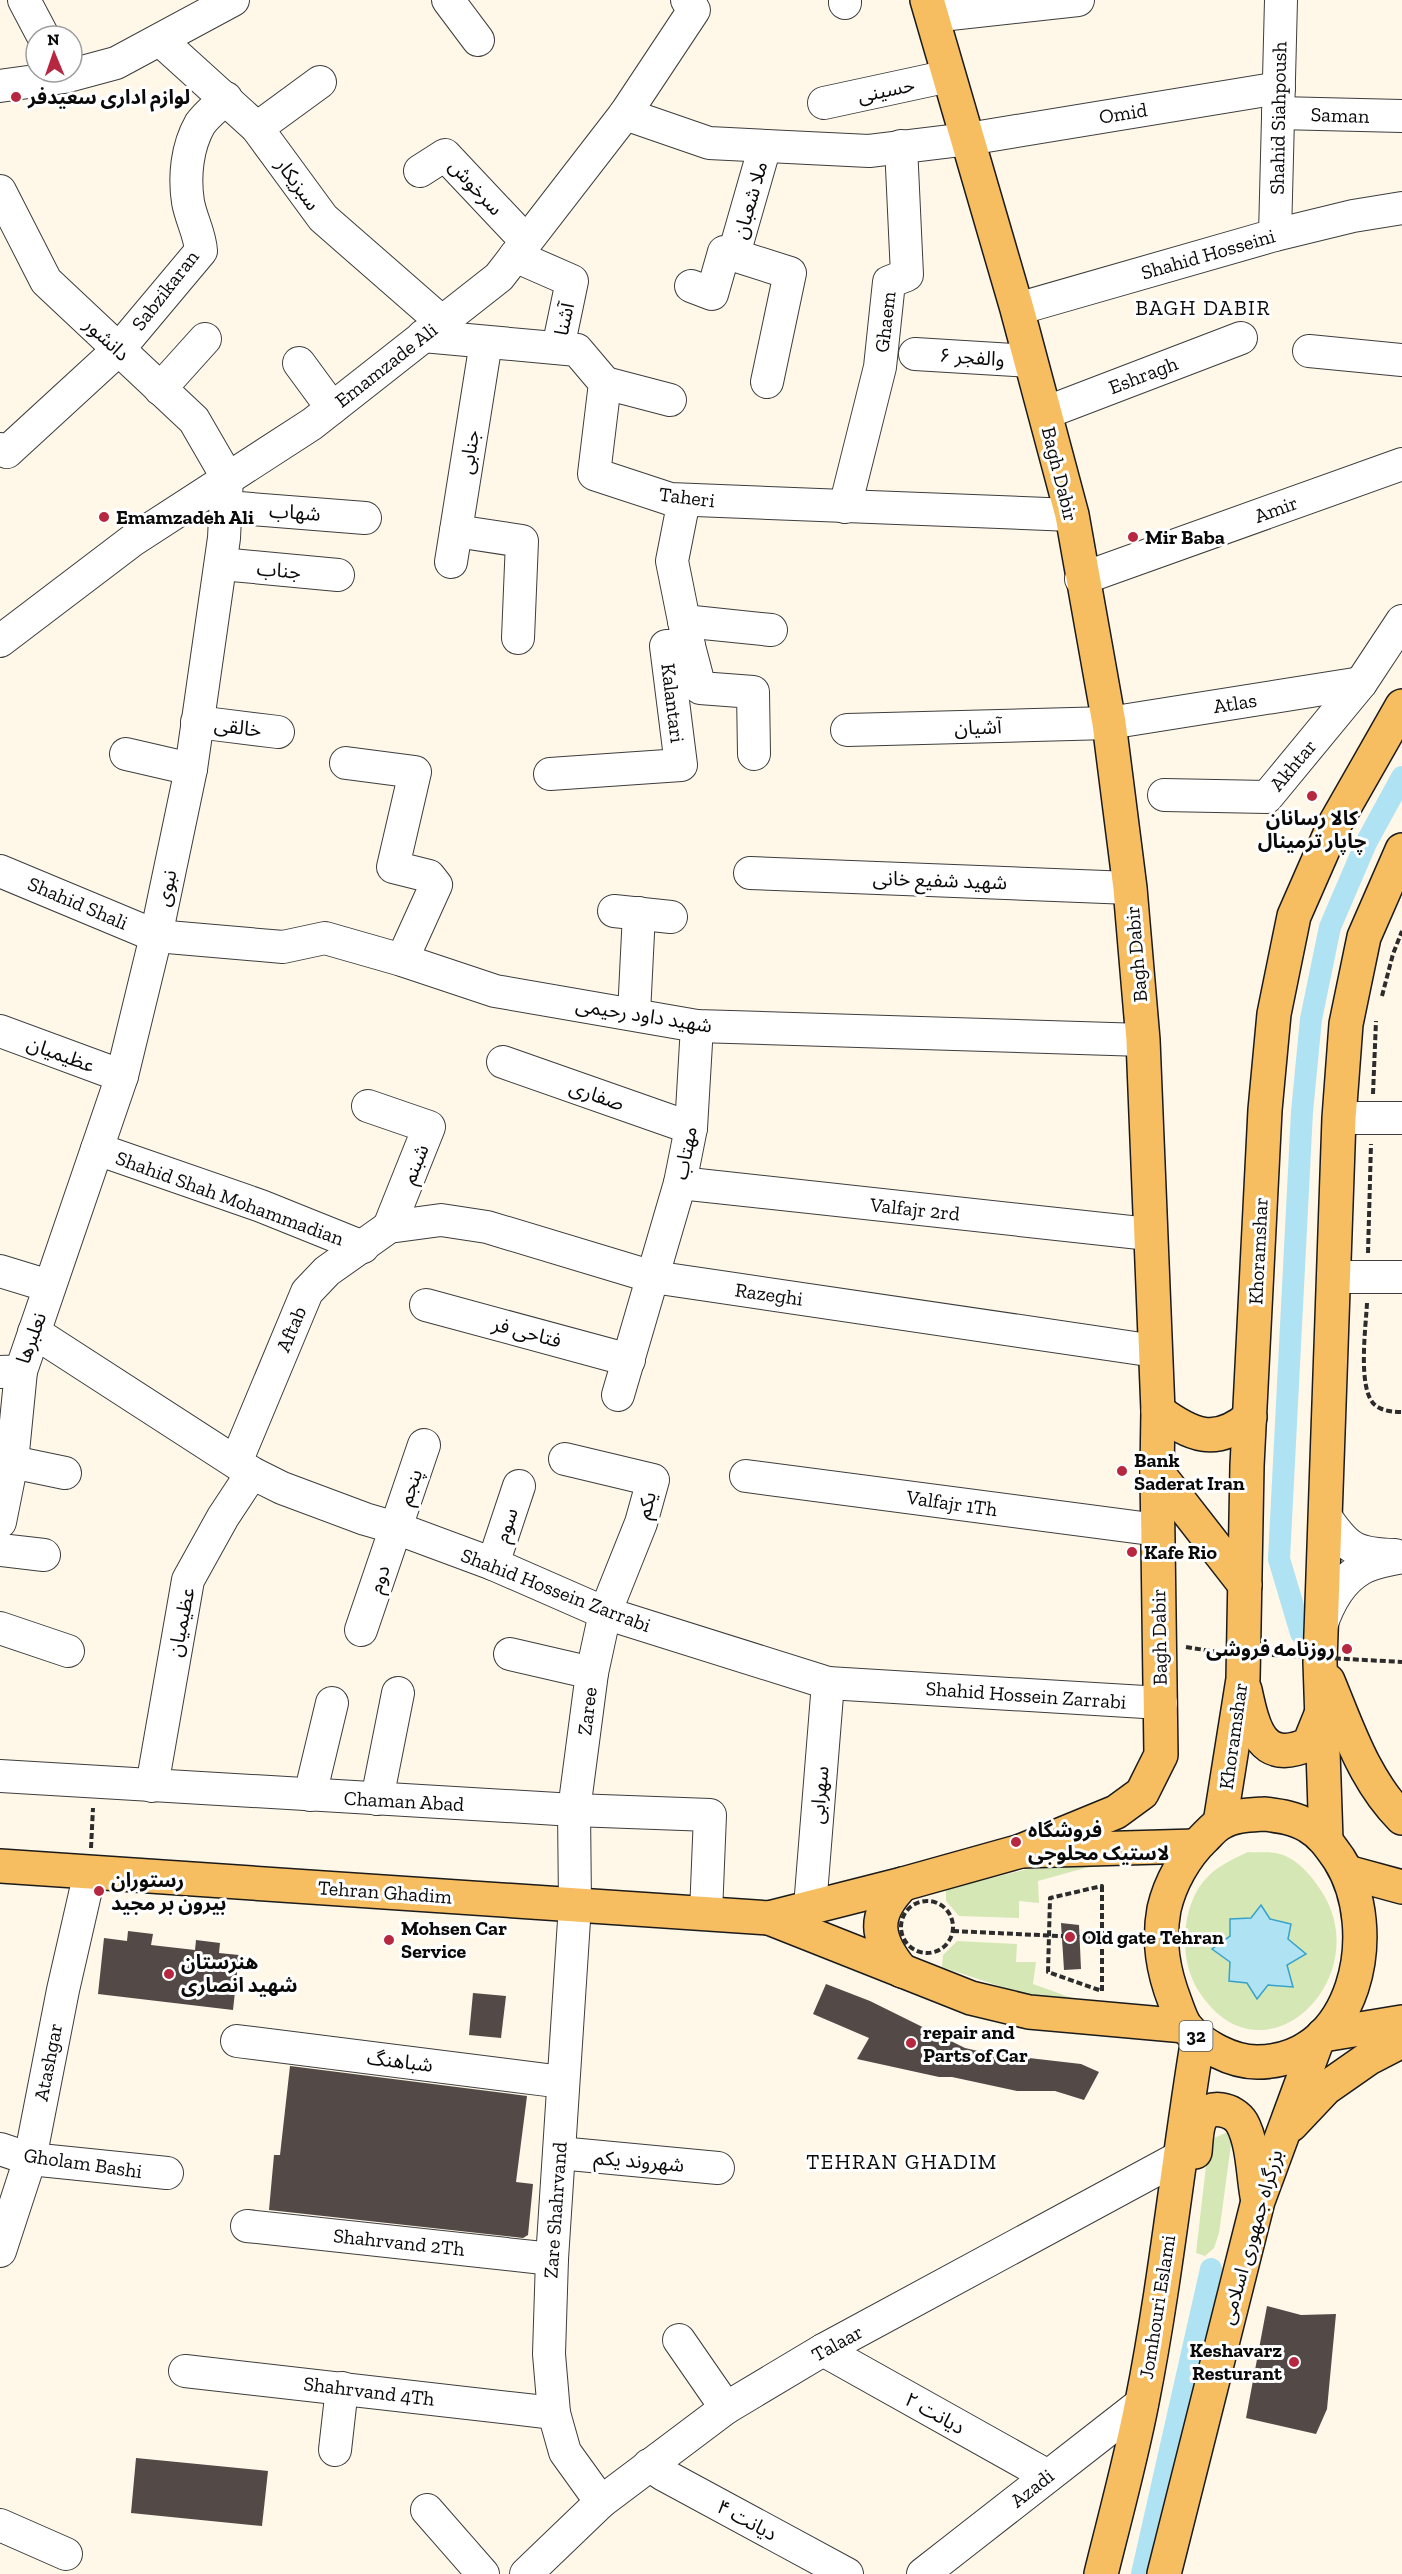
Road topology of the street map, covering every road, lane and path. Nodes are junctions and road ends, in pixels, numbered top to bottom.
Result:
1 (24, 0) edge
2 (425, 0) edge
3 (441, 0) edge
4 (448, 0) edge
5 (1078, 0) edge
6 (1281, 0) edge
7 (221, 3) edge
8 (690, 5) edge
9 (930, 8) edge
10 (37, 24) edge
11 (160, 40) junction
12 (478, 40) dead end
13 (84, 70) edge
14 (949, 76) junction
15 (24, 82) edge
16 (320, 82) dead end
17 (0, 86) edge
18 (226, 98) junction
19 (1278, 100) junction
20 (824, 103) dead end
21 (625, 114) junction
22 (1402, 116) edge
23 (257, 128) junction
24 (968, 139) junction
25 (765, 146) junction
26 (901, 146) junction
27 (420, 171) dead end
28 (0, 191) edge
29 (1402, 208) edge
30 (1275, 235) junction
31 (521, 249) junction
32 (734, 254) junction
33 (691, 286) dead end
34 (1017, 309) junction
35 (432, 329) junction
36 (1241, 338) dead end
37 (205, 339) dead end
38 (486, 342) junction
39 (558, 348) junction
40 (118, 350) junction
41 (1309, 351) dead end
42 (915, 354) dead end
43 (1402, 360) edge
44 (1029, 361) junction
45 (299, 363) dead end
46 (766, 382) dead end
47 (605, 383) junction
48 (160, 389) junction
49 (670, 400) dead end
50 (332, 408) junction
51 (1045, 412) junction
52 (0, 449) edge
53 (1402, 464) edge
54 (226, 492) junction
55 (684, 500) junction
56 (845, 507) junction
57 (1072, 515) junction
58 (364, 518) dead end
59 (456, 531) junction
60 (451, 562) dead end
61 (221, 564) junction
62 (338, 575) dead end
63 (1082, 579) junction
64 (1402, 621) edge
65 (771, 630) dead end
66 (686, 633) junction
67 (518, 638) dead end
68 (0, 640) edge
69 (1361, 683) junction
70 (1402, 706) edge
71 (197, 722) junction
72 (1109, 723) junction
73 (847, 730) dead end
74 (279, 732) dead end
75 (126, 754) dead end
76 (754, 754) dead end
77 (346, 763) dead end
78 (190, 769) junction
79 (550, 774) dead end
80 (1164, 795) dead end
81 (1398, 868) edge
82 (0, 870) edge
83 (750, 873) dead end
84 (1130, 888) junction
85 (671, 918) dead end
86 (1402, 931) edge
87 (156, 936) junction
88 (402, 960) junction
89 (1380, 1001) dead end
90 (1378, 1011) dead end
91 (634, 1014) junction
92 (697, 1026) junction
93 (0, 1031) edge
94 (1143, 1040) junction
95 (503, 1062) dead end
96 (122, 1076) junction
97 (368, 1106) dead end
98 (1339, 1118) junction
99 (1387, 1118) edge
100 (691, 1128) junction
101 (97, 1149) junction
102 (680, 1183) junction
103 (389, 1227) junction
104 (1149, 1234) junction
105 (363, 1247) junction
106 (0, 1271) edge
107 (653, 1277) junction
108 (1333, 1277) junction
109 (1367, 1277) junction
110 (1402, 1277) edge
111 (49, 1286) junction
112 (426, 1305) dead end
113 (34, 1332) junction
114 (1155, 1351) junction
115 (629, 1360) junction
116 (11, 1372) edge
117 (618, 1395) dead end
118 (1158, 1411) junction
119 (1402, 1412) edge
120 (1250, 1417) junction
121 (424, 1446) dead end
122 (565, 1460) dead end
123 (12, 1462) junction
124 (244, 1467) junction
125 (1156, 1472) junction
126 (65, 1473) dead end
127 (746, 1476) dead end
128 (519, 1486) dead end
129 (1325, 1516) junction
130 (0, 1522) edge
131 (396, 1528) junction
132 (1158, 1530) junction
133 (0, 1550) edge
134 (44, 1555) dead end
135 (1402, 1556) edge
136 (493, 1564) junction
137 (1245, 1585) junction
138 (605, 1614) junction
139 (1321, 1626) junction
140 (0, 1629) edge
141 (361, 1629) dead end
142 (68, 1651) dead end
143 (1218, 1652) dead end
144 (510, 1654) dead end
145 (1320, 1662) junction
146 (1402, 1662) edge
147 (592, 1673) junction
148 (1243, 1679) junction
149 (828, 1683) junction
150 (398, 1694) dead end
151 (332, 1702) dead end
152 (1161, 1703) junction
153 (1322, 1712) junction
154 (0, 1776) edge
155 (95, 1783) junction
156 (152, 1786) junction
157 (310, 1795) junction
158 (377, 1799) junction
159 (574, 1810) junction
160 (1402, 1818) edge
161 (1220, 1823) junction
162 (1326, 1840) junction
163 (1195, 1846) junction
164 (1021, 1851) junction
165 (0, 1866) edge
166 (90, 1872) junction
167 (1347, 1872) junction
168 (903, 1884) junction
169 (1402, 1887) edge
170 (575, 1905) junction
171 (810, 1907) junction
172 (706, 1913) junction
173 (769, 1918) junction
174 (953, 1931) junction
175 (1049, 1935) junction
176 (1102, 1938) junction
177 (902, 1971) junction
178 (1402, 2022) edge
179 (1192, 2032) junction
180 (1320, 2040) junction
181 (237, 2041) dead end
182 (1402, 2041) edge
183 (564, 2082) junction
184 (1280, 2137) junction
185 (0, 2149) edge
186 (559, 2153) junction
187 (1179, 2158) junction
188 (30, 2159) junction
189 (718, 2168) dead end
190 (166, 2174) dead end
191 (1258, 2201) junction
192 (247, 2226) dead end
193 (0, 2251) edge
194 (552, 2259) junction
195 (1164, 2274) junction
196 (679, 2340) dead end
197 (824, 2350) junction
198 (185, 2371) dead end
199 (342, 2388) junction
200 (1142, 2403) junction
201 (726, 2408) junction
202 (554, 2413) junction
203 (335, 2450) dead end
204 (649, 2465) junction
205 (1048, 2476) junction
206 (601, 2502) junction
207 (427, 2510) dead end
208 (0, 2525) edge
209 (66, 2554) dead end
210 (483, 2574) edge
211 (526, 2574) edge
212 (847, 2574) edge
213 (923, 2574) edge
214 (1101, 2574) edge
215 (1164, 2574) edge

1 - 10 street
2 - 3 street
4 - 12 street
5 - 9 street
6 - 19 street, Shahid Siahpoush
7 - 11 street
8 - 21 street, Emamzade Ali
9 - 14 main road, Bagh Dabir
11 - 13 street
11 - 18 street, سبزیکار
14 - 20 street, حسینی
14 - 24 main road, Bagh Dabir
15 - 17 street
16 - 23 street
18 - 23 street, سبزیکار
18 - 40 street, Sabzikaran
19 - 22 street, Saman
19 - 24 street, Omid
19 - 30 street, Shahid Siahpoush
21 - 25 street, Omid
21 - 31 street, Emamzade Ali
23 - 35 street, سبزیکار
24 - 26 street, Omid
24 - 34 main road, Bagh Dabir
25 - 26 street, Omid
25 - 32 street, ملا شعبان
26 - 56 street, Ghaem
27 - 31 street, سرخوش
28 - 40 street, دانشور
29 - 30 street, Shahid Hosseini
30 - 34 street, Shahid Hosseini
31 - 35 street, Emamzade Ali
31 - 39 street, آشنا
32 - 33 street
32 - 46 street
34 - 44 main road, Bagh Dabir
35 - 38 street
35 - 50 street, Emamzade Ali
36 - 51 street, Eshragh
37 - 48 street
38 - 39 street
38 - 59 street, جنابی
39 - 47 street
40 - 48 street, دانشور
40 - 52 street
41 - 43 street
42 - 44 street, والفجر ۶
44 - 51 main road, Bagh Dabir
45 - 50 street
47 - 49 street
47 - 55 street, Taheri
48 - 54 street, دانشور
50 - 54 street, Emamzade Ali
51 - 57 main road, Bagh Dabir
53 - 63 street, Amir
54 - 58 street, شهاب
54 - 61 street, نبوی
54 - 68 street, Emamzade Ali
55 - 56 street, Taheri
55 - 66 street
56 - 57 street, Taheri
57 - 63 main road, Bagh Dabir
59 - 60 street, جنابی
59 - 67 street
61 - 62 street, جناب
61 - 71 street, نبوی
63 - 72 main road, Bagh Dabir
64 - 69 street
65 - 66 street
66 - 76 street
66 - 79 street, Kalantari
69 - 72 street, Atlas
69 - 80 street, Akhtar
70 - 120 main road, Khoramshar
71 - 74 street, خالقی
71 - 78 street, نبوی
72 - 73 street, آشیان
72 - 84 main road, Bagh Dabir
75 - 78 street
77 - 88 street
78 - 87 street, نبوی
81 - 98 main road
82 - 87 street, Shahid Shali
83 - 84 street, شهید شفیع خانی
84 - 94 main road, Bagh Dabir
85 - 91 street
86 - 89 path
87 - 88 street, شهید داود رحیمی
87 - 96 street, نبوی
88 - 91 street, شهید داود رحیمی
90 - 99 path
91 - 92 street, شهید داود رحیمی
92 - 94 street, شهید داود رحیمی
92 - 100 street, مهتاب
93 - 96 street, عظیمیان
94 - 104 main road, Bagh Dabir
95 - 100 street, صفاری
96 - 101 street, نبوی
97 - 103 street, شبنم
98 - 99 street
98 - 108 main road
99 - 109 path
100 - 102 street, مهتاب
101 - 105 street, Shahid Shah Mohammadian
101 - 111 street, نبوی
102 - 104 street, Valfajr 2rd
102 - 107 street, مهتاب
103 - 105 street, Aftab
103 - 107 street, Razeghi
104 - 114 main road, Bagh Dabir
105 - 124 street, Aftab
106 - 111 street
107 - 114 street, Razeghi
107 - 115 street
108 - 109 street
108 - 129 main road
109 - 110 street
109 - 119 path
111 - 113 street, نعلبرها
112 - 115 street, فتاحی فر
113 - 116 street, نعلبرها
113 - 124 street, Shahid Hossein Zarrabi
114 - 118 main road, Bagh Dabir
115 - 117 street
116 - 123 street, نعلبرها
118 - 120 main road
118 - 125 main road, Bagh Dabir
120 - 137 main road, Khoramshar
121 - 131 street, پنجم
122 - 138 street, یکم
123 - 126 street
123 - 130 street, نعلبرها
124 - 131 street, Shahid Hossein Zarrabi
124 - 156 street, عظیمیان
125 - 132 main road, Bagh Dabir
125 - 137 main road
127 - 132 street, Valfajr 1Th
128 - 136 street, سوم
129 - 135 street
129 - 139 main road
131 - 136 street, Shahid Hossein Zarrabi
131 - 141 street, دوم
132 - 152 main road, Bagh Dabir
133 - 134 street
135 - 139 street
136 - 138 street, Shahid Hossein Zarrabi
137 - 148 main road, Khoramshar
138 - 147 street, Zaree
138 - 149 street, Shahid Hossein Zarrabi
139 - 145 main road
140 - 142 street
143 - 146 path, bridge
144 - 147 street
145 - 153 main road
145 - 160 main road
147 - 159 street, Zaree
148 - 153 main road
148 - 161 main road, Khoramshar
149 - 152 street, Shahid Hossein Zarrabi
149 - 171 street, سهرابی
150 - 158 street
151 - 157 street
152 - 164 main road, Bagh Dabir
153 - 162 main road
154 - 155 street, Chaman Abad
155 - 156 street, Chaman Abad
155 - 166 path
156 - 157 street, Chaman Abad
157 - 158 street, Chaman Abad
158 - 159 street, Chaman Abad
159 - 170 street, Zaree
159 - 172 street, Chaman Abad
161 - 162 main road, 32
161 - 163 main road, 32
162 - 167 main road, 32
163 - 164 main road
163 - 179 main road, 32
164 - 168 main road
165 - 166 main road, Tehran Ghadim
166 - 170 main road, Tehran Ghadim
166 - 188 street, Atashgar
167 - 169 main road
167 - 180 main road, 32
168 - 171 main road
168 - 177 main road
170 - 172 main road, Tehran Ghadim
170 - 183 street, Zare Shahrvand
171 - 173 main road
172 - 173 main road, Tehran Ghadim
173 - 177 main road
174 - 174 path
174 - 175 path
175 - 176 path
175 - 176 path
175 - 176 path
177 - 179 main road
178 - 180 main road, 32
179 - 180 main road, 32
179 - 187 main road, Jomhouri Eslami / 32
180 - 184 main road, بزرگراه جمهوری اسلامی / 32
181 - 183 street, شباهنگ
182 - 184 main road
183 - 186 street, Zare Shahrvand
184 - 191 main road, بزرگراه جمهوری اسلامی / 32
185 - 188 street, Gholam Bashi
186 - 189 street, شهروند یکم
186 - 194 street, Zare Shahrvand
187 - 195 main road, Jomhouri Eslami / 32
187 - 197 street, Talaar
188 - 190 street, Gholam Bashi
188 - 193 street, Atashgar
191 - 195 main road
191 - 215 main road, بزرگراه جمهوری اسلامی / 32
192 - 194 street, Shahrvand 2Th
194 - 202 street, Zare Shahrvand
195 - 200 main road, Jomhouri Eslami / 32
196 - 201 street
197 - 201 street, Talaar
197 - 205 street, دیانت ۲
198 - 199 street, Shahrvand 4Th
199 - 202 street, Shahrvand 4Th
199 - 203 street
200 - 205 street, Azadi
200 - 214 main road, Jomhouri Eslami / 32
201 - 204 street, Talaar
202 - 206 street, Zare Shahrvand
204 - 206 street, Talaar
204 - 212 street, دیانت ۴
205 - 213 street, Azadi
206 - 211 street, Talaar
207 - 210 street
208 - 209 street

